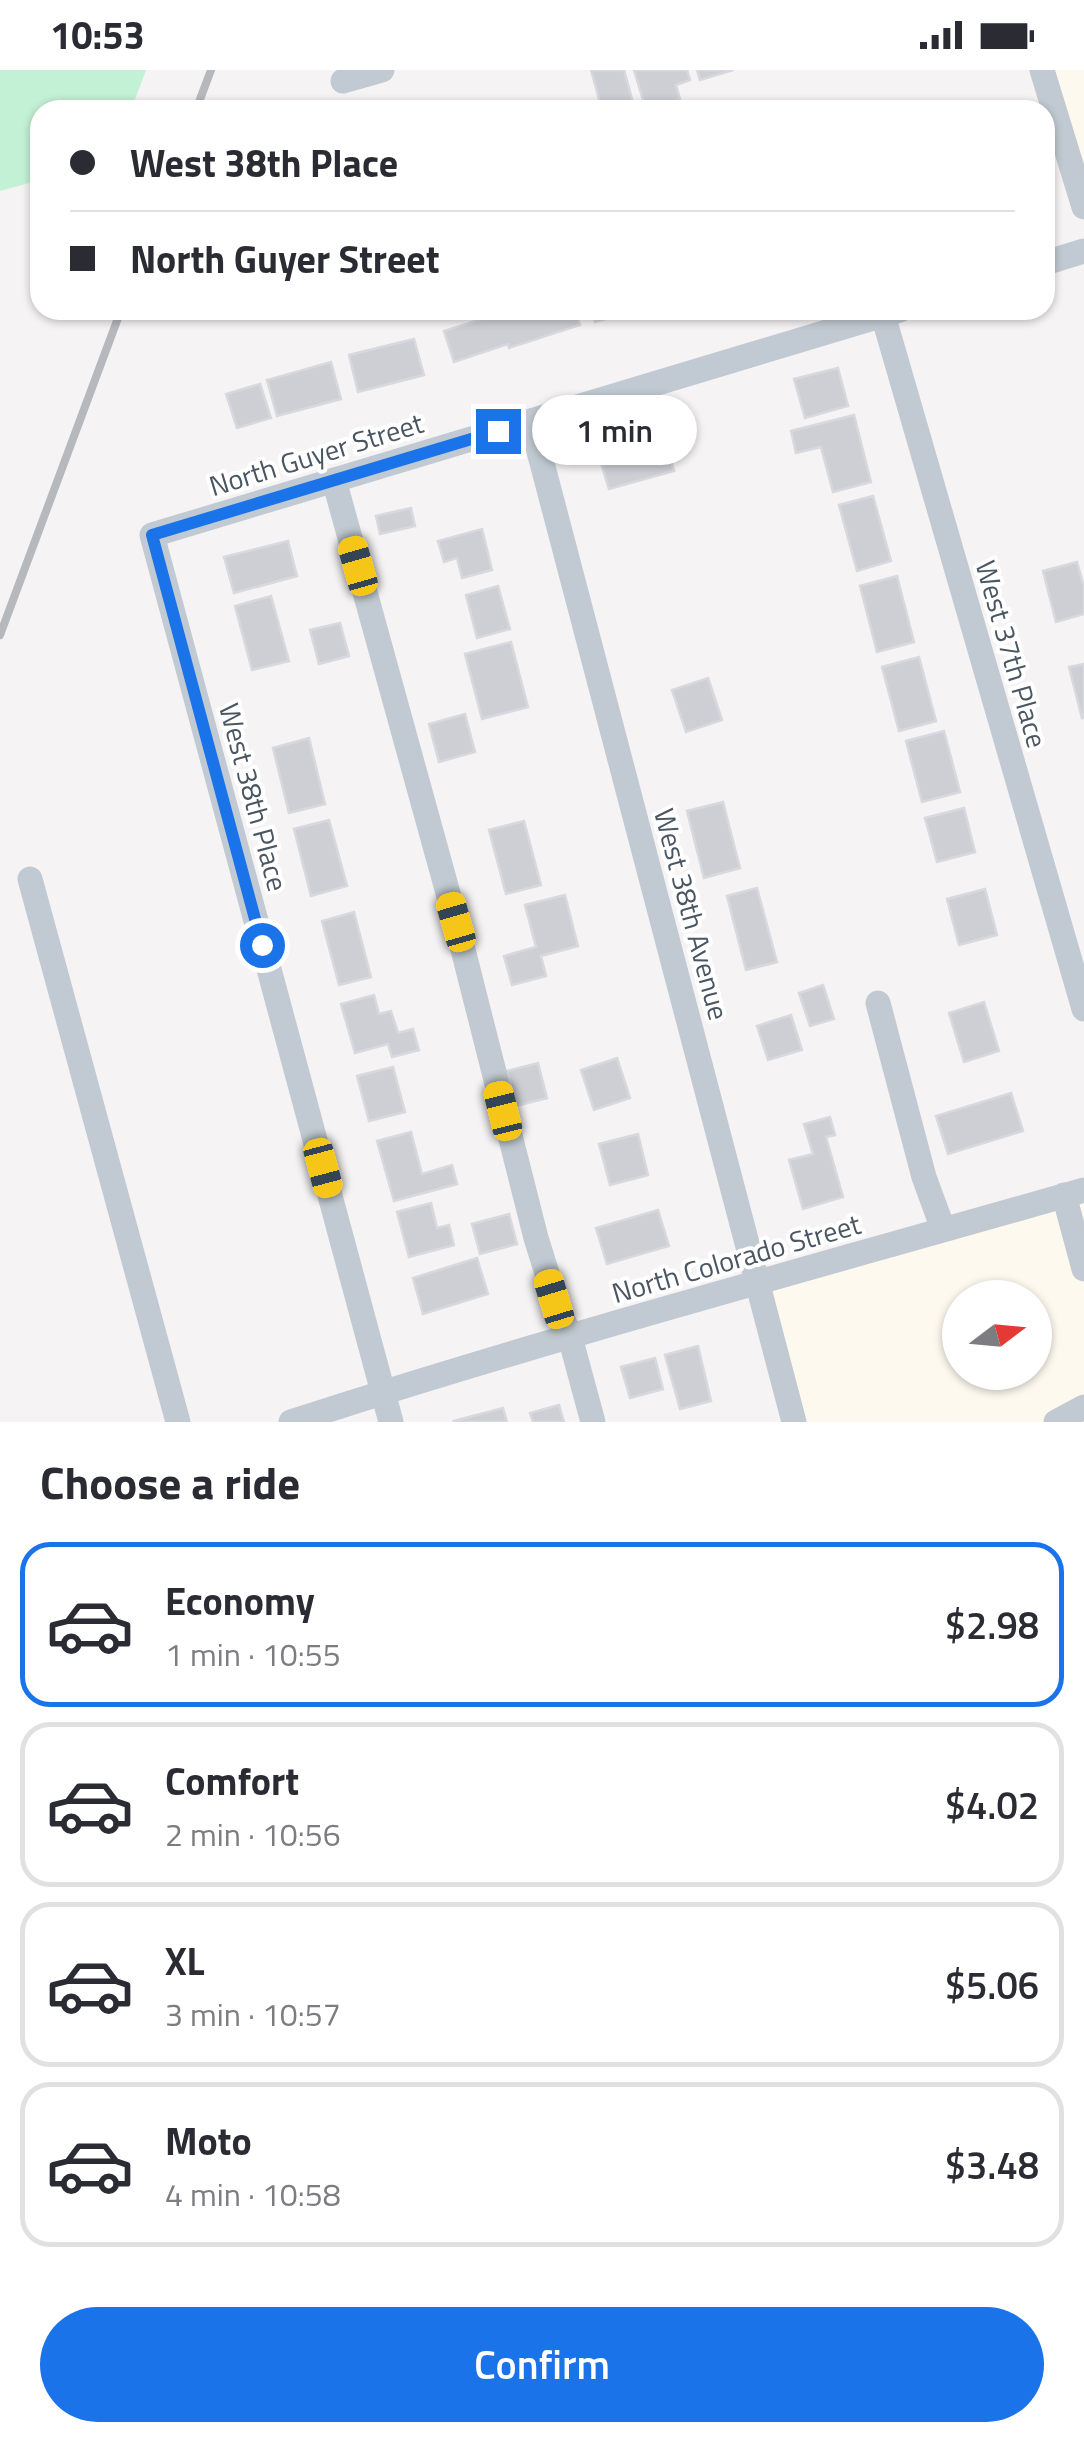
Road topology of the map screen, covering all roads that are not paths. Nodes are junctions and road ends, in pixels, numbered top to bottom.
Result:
1 (382, 70) edge
2 (1042, 70) edge
3 (343, 81) dead end
4 (1051, 100) edge
5 (1055, 112) edge
6 (1084, 207) edge
7 (1084, 251) edge
8 (1055, 260) edge
9 (869, 320) edge
10 (894, 320) edge
11 (531, 421) junction
12 (334, 480) junction
13 (152, 535) joint
14 (30, 879) dead end
15 (878, 1003) dead end
16 (1084, 1009) edge
17 (1074, 1192) edge
18 (943, 1229) junction
19 (1084, 1269) edge
20 (758, 1282) junction
21 (570, 1337) junction
22 (383, 1392) junction
23 (1084, 1407) edge
24 (178, 1422) edge
25 (291, 1422) edge
26 (391, 1422) edge
27 (592, 1422) edge
28 (794, 1422) edge
29 (1056, 1422) edge

1 - 3 street
2 - 4 street
5 - 6 street
7 - 8 street
9 - 11 street, North Guyer Street
10 - 16 street, West 37th Place
11 - 12 street, North Guyer Street
11 - 20 street, West 38th Avenue
12 - 13 street, North Guyer Street
12 - 21 street
13 - 22 street, West 38th Place
14 - 24 street
15 - 18 street
17 - 18 street, North Colorado Street
17 - 19 street
18 - 20 street, North Colorado Street
20 - 21 street, North Colorado Street
20 - 28 street, West 38th Avenue
21 - 22 street, North Colorado Street
21 - 27 street
22 - 25 street, North Colorado Street
22 - 26 street, West 38th Place
23 - 29 street

